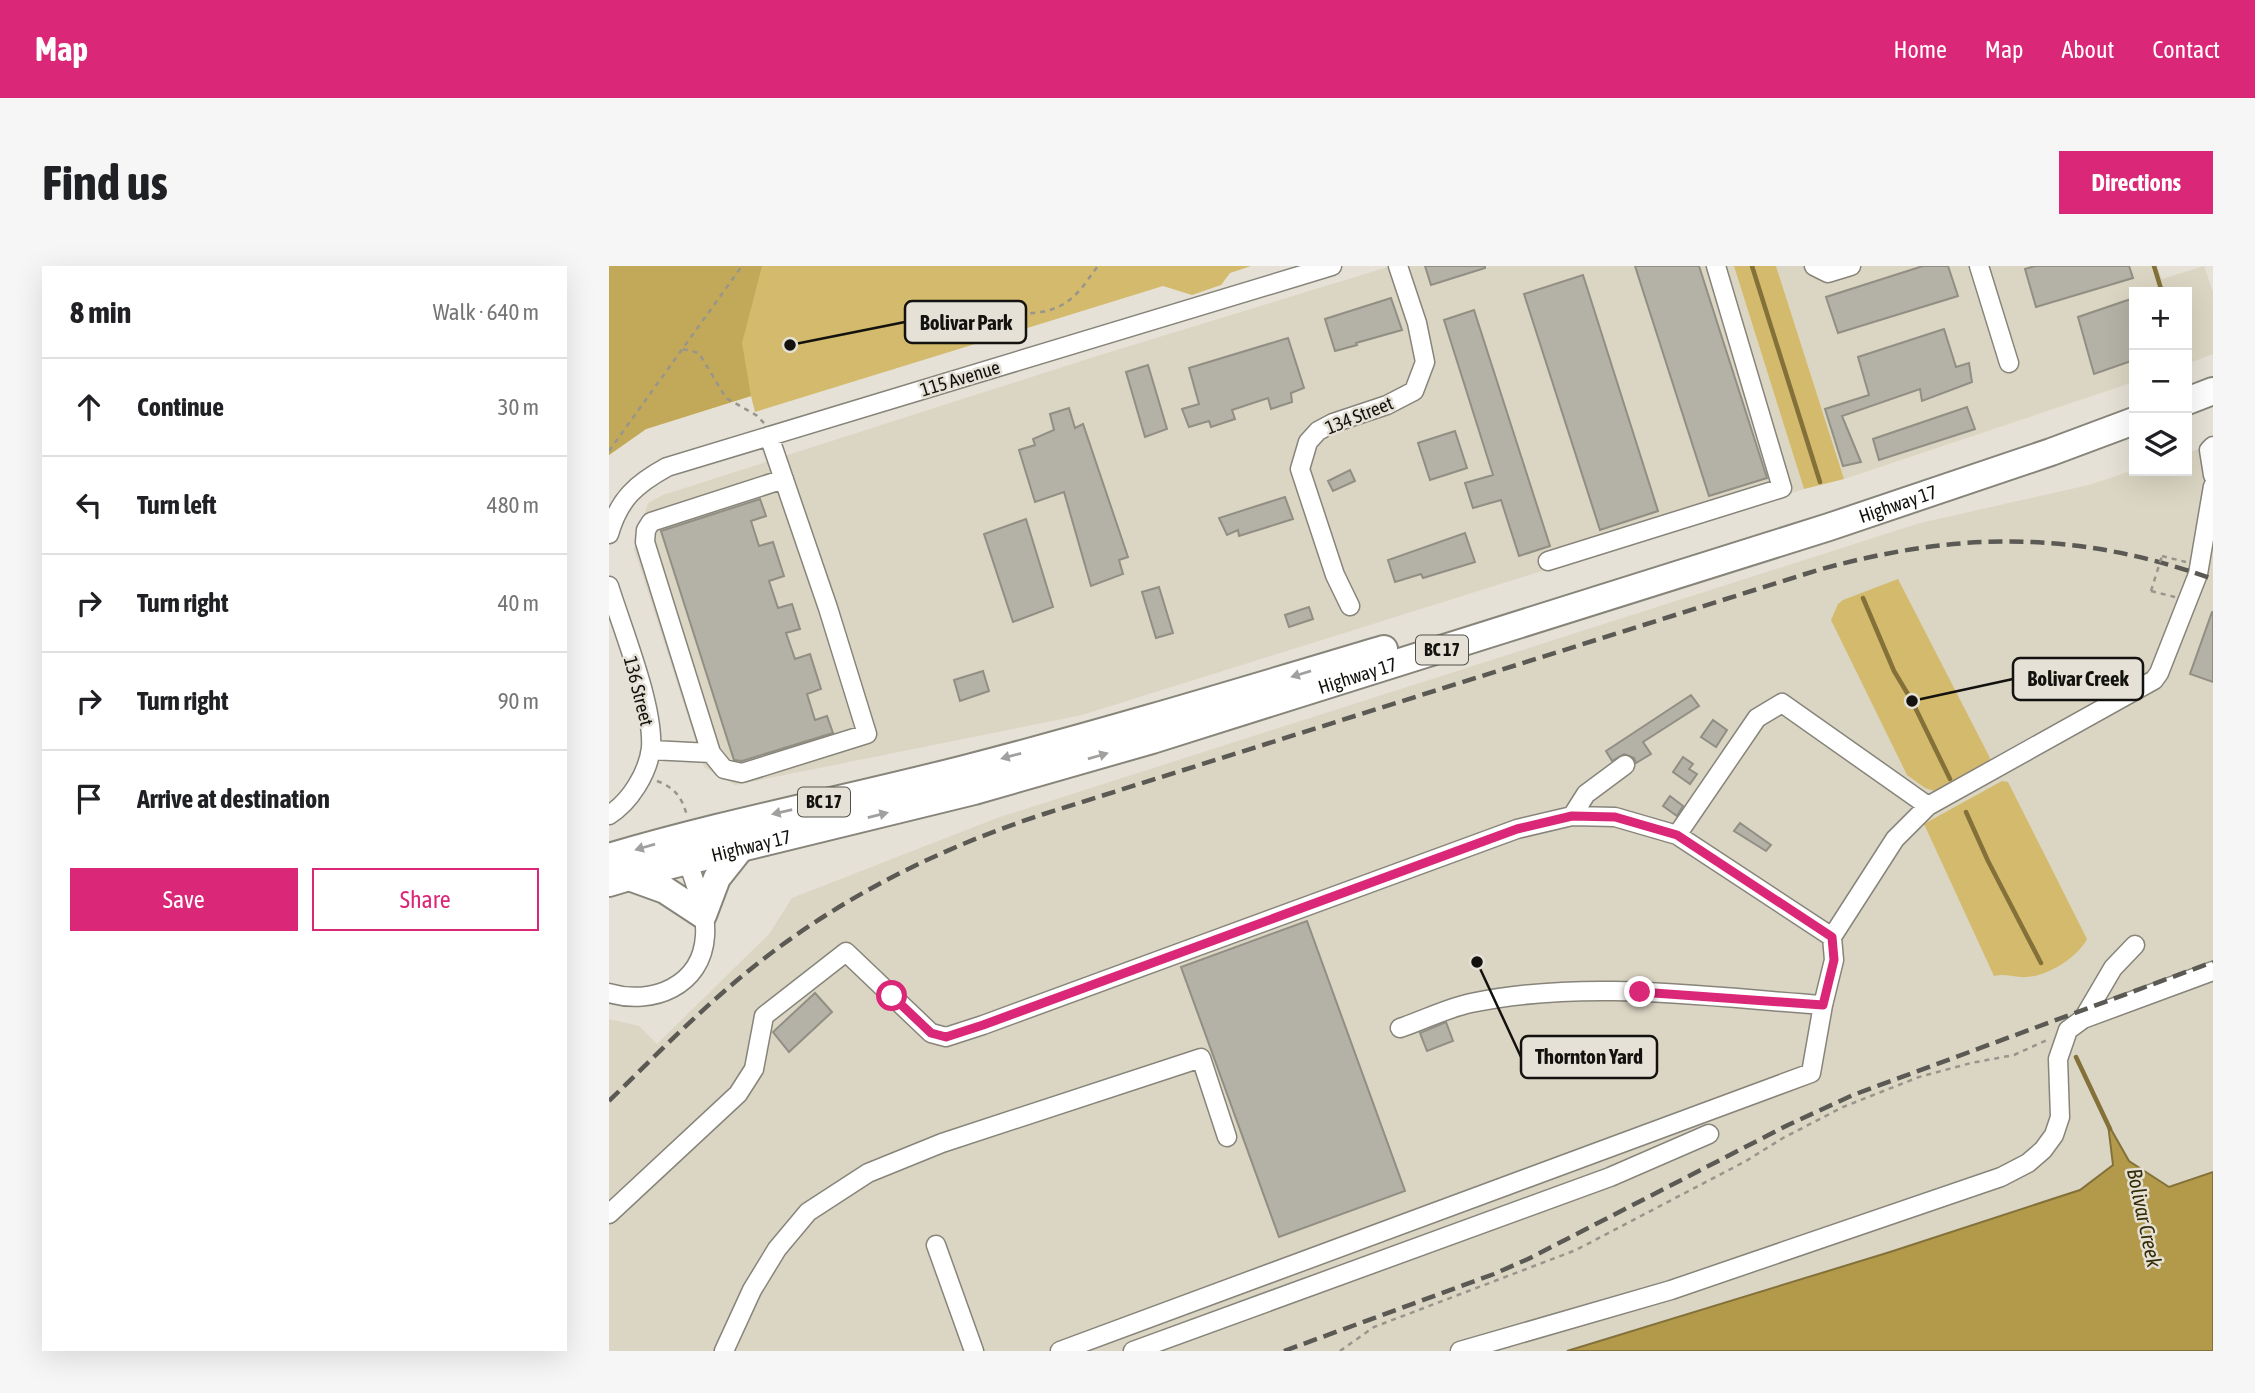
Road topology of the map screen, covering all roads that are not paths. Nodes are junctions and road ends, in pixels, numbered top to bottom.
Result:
1 (1332, 266) edge
2 (1398, 266) edge
3 (1716, 266) edge
4 (1814, 266) edge
5 (1850, 266) edge
6 (1979, 266) edge
7 (2009, 363) dead end
8 (2213, 373) edge
9 (2192, 381) edge
10 (2213, 391) edge
11 (2192, 399) edge
12 (2129, 404) edge
13 (2129, 423) edge
14 (769, 436) junction
15 (2211, 448) edge
16 (2213, 475) edge
17 (784, 480) junction
18 (2213, 486) edge
19 (610, 524) edge
20 (1548, 561) dead end
21 (609, 586) edge
22 (1350, 606) dead end
23 (651, 750) junction
24 (711, 753) junction
25 (1625, 765) dead end
26 (1928, 806) junction
27 (609, 815) edge
28 (1572, 816) junction
29 (1677, 835) junction
30 (686, 840) junction
31 (740, 849) junction
32 (609, 858) edge
33 (619, 880) edge
34 (703, 915) junction
35 (1832, 937) junction
36 (2135, 945) dead end
37 (2213, 971) edge
38 (609, 993) edge
39 (1823, 1005) junction
40 (2076, 1025) junction
41 (1401, 1028) dead end
42 (1709, 1134) dead end
43 (1227, 1137) dead end
44 (609, 1214) edge
45 (936, 1245) dead end
46 (1324, 1255) junction
47 (1332, 1278) junction
48 (1119, 1329) junction
49 (724, 1351) edge
50 (974, 1351) edge
51 (1060, 1351) edge
52 (1127, 1351) edge
53 (1133, 1351) edge
54 (1460, 1351) edge

1 - 14 street, 115 Avenue
2 - 22 street, 134 Street
3 - 20 street
4 - 5 street
6 - 7 street
8 - 9 highway
10 - 11 highway
12 -> 30 highway, Highway 17 / BC 17
31 -> 13 highway, Highway 17 / BC 17
14 - 17 street
14 - 19 street, 115 Avenue
15 - 16 street
17 - 24 street
17 - 24 street
18 - 26 street
21 - 23 street, 136 Street
23 - 24 street
23 - 27 street, 136 Street
25 - 28 street
26 - 29 street
26 - 35 street
28 - 29 street
28 - 44 street
29 - 35 street
30 - 31 highway, Highway 17 / BC 17
30 -> 32 highway, Highway 17 / BC 17
30 - 33 highway, Highway 17 / BC 17
30 - 34 street
31 - 34 highway
33 - 34 highway
34 - 38 street
35 - 39 street
36 - 40 street
37 - 40 street
39 - 41 street
39 - 46 street
40 - 54 street
42 - 47 street
43 - 49 street
45 - 50 street
46 - 47 street
46 - 48 street
47 - 53 street
48 - 51 street
48 - 52 street

